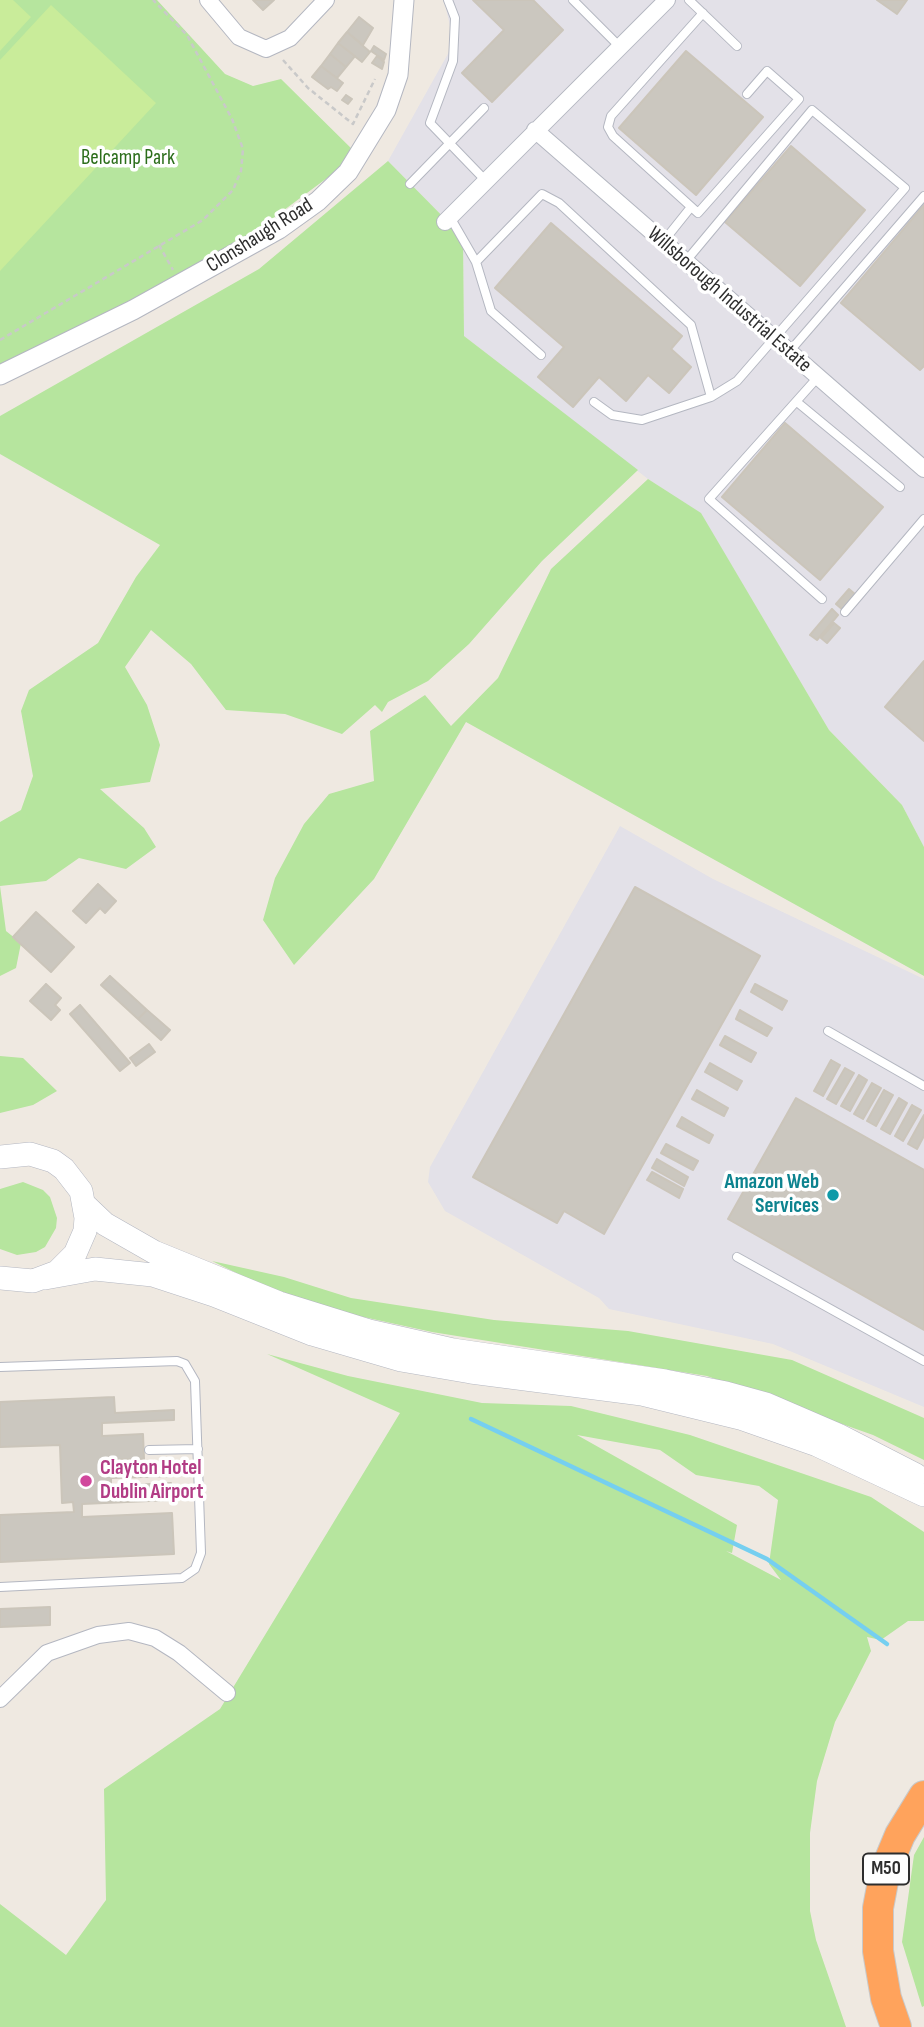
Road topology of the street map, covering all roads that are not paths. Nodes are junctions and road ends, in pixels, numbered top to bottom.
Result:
1 (208, 0) edge
2 (326, 0) edge
3 (404, 0) edge
4 (448, 0) edge
5 (573, 0) edge
6 (667, 0) edge
7 (689, 0) edge
8 (704, 13) junction
9 (737, 46) dead end
10 (620, 47) junction
11 (747, 94) dead end
12 (484, 108) dead end
13 (535, 130) junction
14 (450, 143) junction
15 (485, 180) junction
16 (410, 184) dead end
17 (924, 196) edge
18 (691, 208) junction
19 (447, 219) joint
20 (663, 242) junction
21 (686, 261) junction
22 (476, 262) junction
23 (774, 338) junction
24 (789, 352) junction
25 (541, 355) dead end
26 (0, 374) edge
27 (818, 377) junction
28 (711, 397) junction
29 (594, 402) dead end
30 (797, 402) junction
31 (922, 462) edge
32 (900, 487) dead end
33 (924, 519) edge
34 (822, 599) dead end
35 (845, 612) dead end
36 (828, 1031) dead end
37 (924, 1086) edge
38 (2, 1155) edge
39 (85, 1205) junction
40 (737, 1257) dead end
41 (45, 1278) junction
42 (11, 1280) edge
43 (0, 1292) edge
44 (924, 1361) edge
45 (0, 1367) edge
46 (198, 1449) junction
47 (149, 1450) dead end
48 (924, 1480) edge
49 (924, 1495) edge
50 (0, 1587) edge
51 (228, 1693) dead end
52 (0, 1699) edge
53 (924, 1796) edge
54 (895, 2027) edge

1 - 2 street
3 - 26 street, Clonshaugh Road
4 - 14 lane
5 - 10 lane
6 - 10 street
7 - 8 lane
8 - 9 lane
8 - 18 lane
10 - 13 street
11 - 18 lane
12 - 14 lane
13 - 15 street
13 - 20 street, Willsborough Industrial Estate
14 - 15 lane
14 - 16 lane
15 - 19 street
17 - 24 lane
18 - 20 lane
19 - 22 lane
20 - 21 street, Willsborough Industrial Estate
21 - 23 street, Willsborough Industrial Estate
21 - 23 lane
22 - 25 lane
22 - 28 lane
23 - 24 street, Willsborough Industrial Estate
23 - 28 lane
24 - 27 street, Willsborough Industrial Estate
27 - 30 lane
27 - 31 street, Willsborough Industrial Estate
28 - 29 lane
30 - 32 lane
30 - 34 lane
33 - 35 lane
36 - 37 lane
38 - 39 main road
39 - 41 main road
39 - 48 main road
40 - 44 lane
41 - 42 main road
41 - 49 main road
42 - 43 street
45 - 46 lane
46 - 47 lane
46 - 50 lane
51 - 52 street
53 - 54 highway, M50

